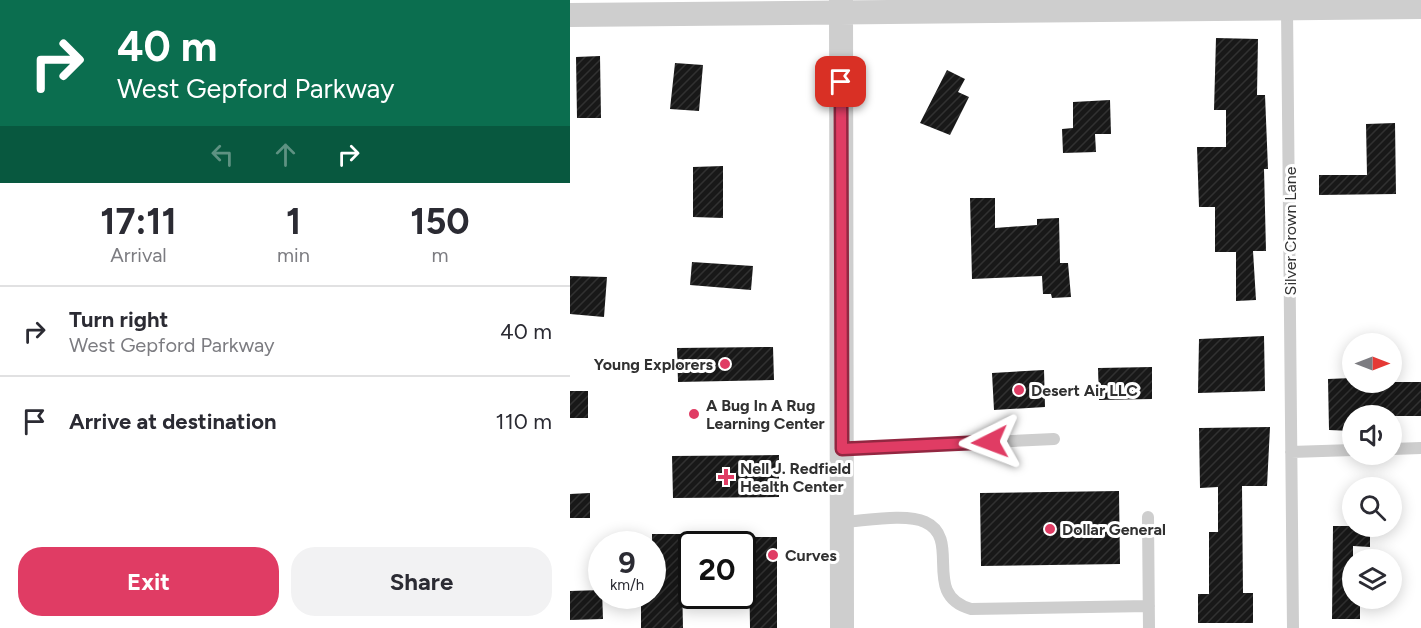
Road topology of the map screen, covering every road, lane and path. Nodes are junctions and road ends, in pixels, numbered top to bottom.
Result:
1 (1195, 5) edge
2 (841, 6) edge
3 (1421, 7) edge
4 (1287, 9) junction
5 (570, 15) edge
6 (1054, 439) dead end
7 (1421, 448) edge
8 (842, 449) junction
9 (1402, 449) edge
10 (1342, 450) edge
11 (1291, 452) junction
12 (1148, 517) dead end
13 (842, 522) junction
14 (1149, 606) junction
15 (842, 628) edge
16 (1149, 628) edge
17 (1293, 628) edge

1 - 2 street
1 - 4 street
2 - 5 street
2 - 8 street
3 - 4 street
4 - 11 lane, Silver Crown Lane
6 - 8 lane
7 - 9 lane
8 - 13 street
10 - 11 lane
11 - 17 lane, Silver Crown Lane
12 - 14 lane
13 - 14 lane
13 - 15 street
14 - 16 lane

